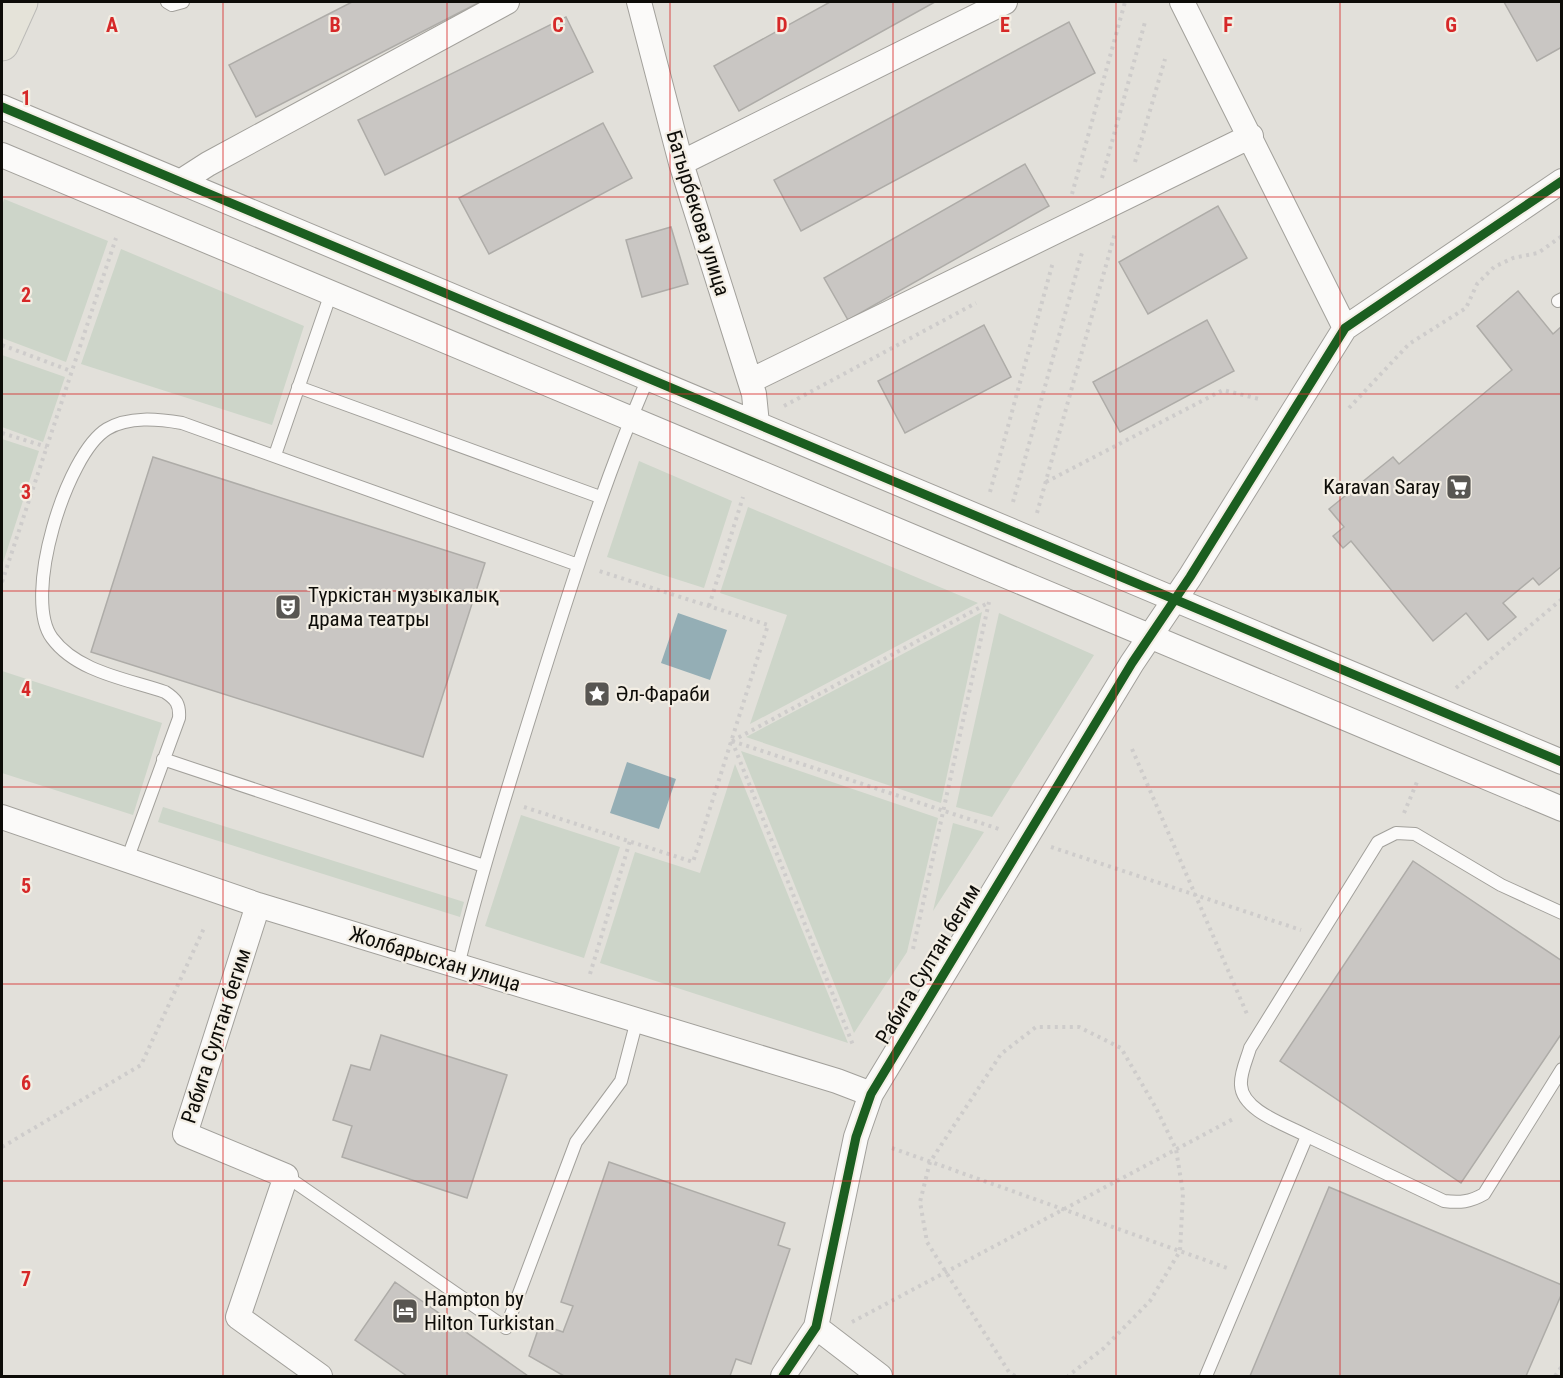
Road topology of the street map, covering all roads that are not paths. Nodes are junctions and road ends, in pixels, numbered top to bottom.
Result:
1 (21, 2) edge
2 (167, 2) edge
3 (183, 2) edge
4 (507, 2) edge
5 (639, 2) edge
6 (1005, 2) edge
7 (1182, 2) edge
8 (2, 44) edge
9 (2, 107) edge
10 (1251, 136) junction
11 (2, 155) edge
12 (681, 163) junction
13 (1562, 181) edge
14 (180, 182) junction
15 (331, 293) junction
16 (1345, 328) junction
17 (648, 378) junction
18 (750, 381) junction
19 (298, 387) junction
20 (630, 419) junction
21 (757, 424) junction
22 (275, 455) junction
23 (600, 497) junction
24 (578, 565) junction
25 (1175, 599) junction
26 (1150, 636) junction
27 (163, 759) junction
28 (1562, 762) edge
29 (1562, 809) edge
30 (2, 816) edge
31 (127, 860) junction
32 (484, 866) junction
33 (258, 905) junction
34 (1562, 913) edge
35 (458, 966) junction
36 (637, 1020) junction
37 (1562, 1069) edge
38 (870, 1094) junction
39 (1306, 1136) junction
40 (286, 1176) junction
41 (816, 1327) junction
42 (320, 1377) edge
43 (783, 1377) edge
44 (880, 1377) edge
45 (1206, 1377) edge

1 - 8 main road
2 - 3 lane
4 - 14 street
5 - 12 street, Батырбекова улица
6 - 12 street
7 - 10 street
9 - 14 street
10 - 16 street
10 - 18 street
11 - 15 street
12 - 18 street, Батырбекова улица
13 - 16 street
14 - 17 street
15 - 19 lane
15 - 20 street
16 - 25 street, Рабига Султан бегим
17 - 20 lane
17 - 21 street
18 - 21 street, Батырбекова улица
19 - 22 lane
19 - 23 lane
20 - 23 lane
20 - 26 street
21 - 25 street
22 - 24 lane
22 - 27 lane
23 - 24 lane
24 - 32 lane
25 - 26 street, Рабига Султан бегим
25 - 28 street
26 - 29 street
26 - 38 street, Рабига Султан бегим
27 - 31 lane
27 - 32 lane
30 - 31 street, Жолбарысхан улица
31 - 33 street, Жолбарысхан улица
32 - 35 lane
33 - 35 street, Жолбарысхан улица
33 - 40 street, Рабига Султан бегим
34 - 39 lane
35 - 36 street, Жолбарысхан улица
36 - 38 street, Жолбарысхан улица
36 - 40 lane
37 - 39 lane
38 - 41 street, Рабига Султан бегим
39 - 45 lane
40 - 42 street
41 - 43 street, Рабига Султан бегим
41 - 44 street

